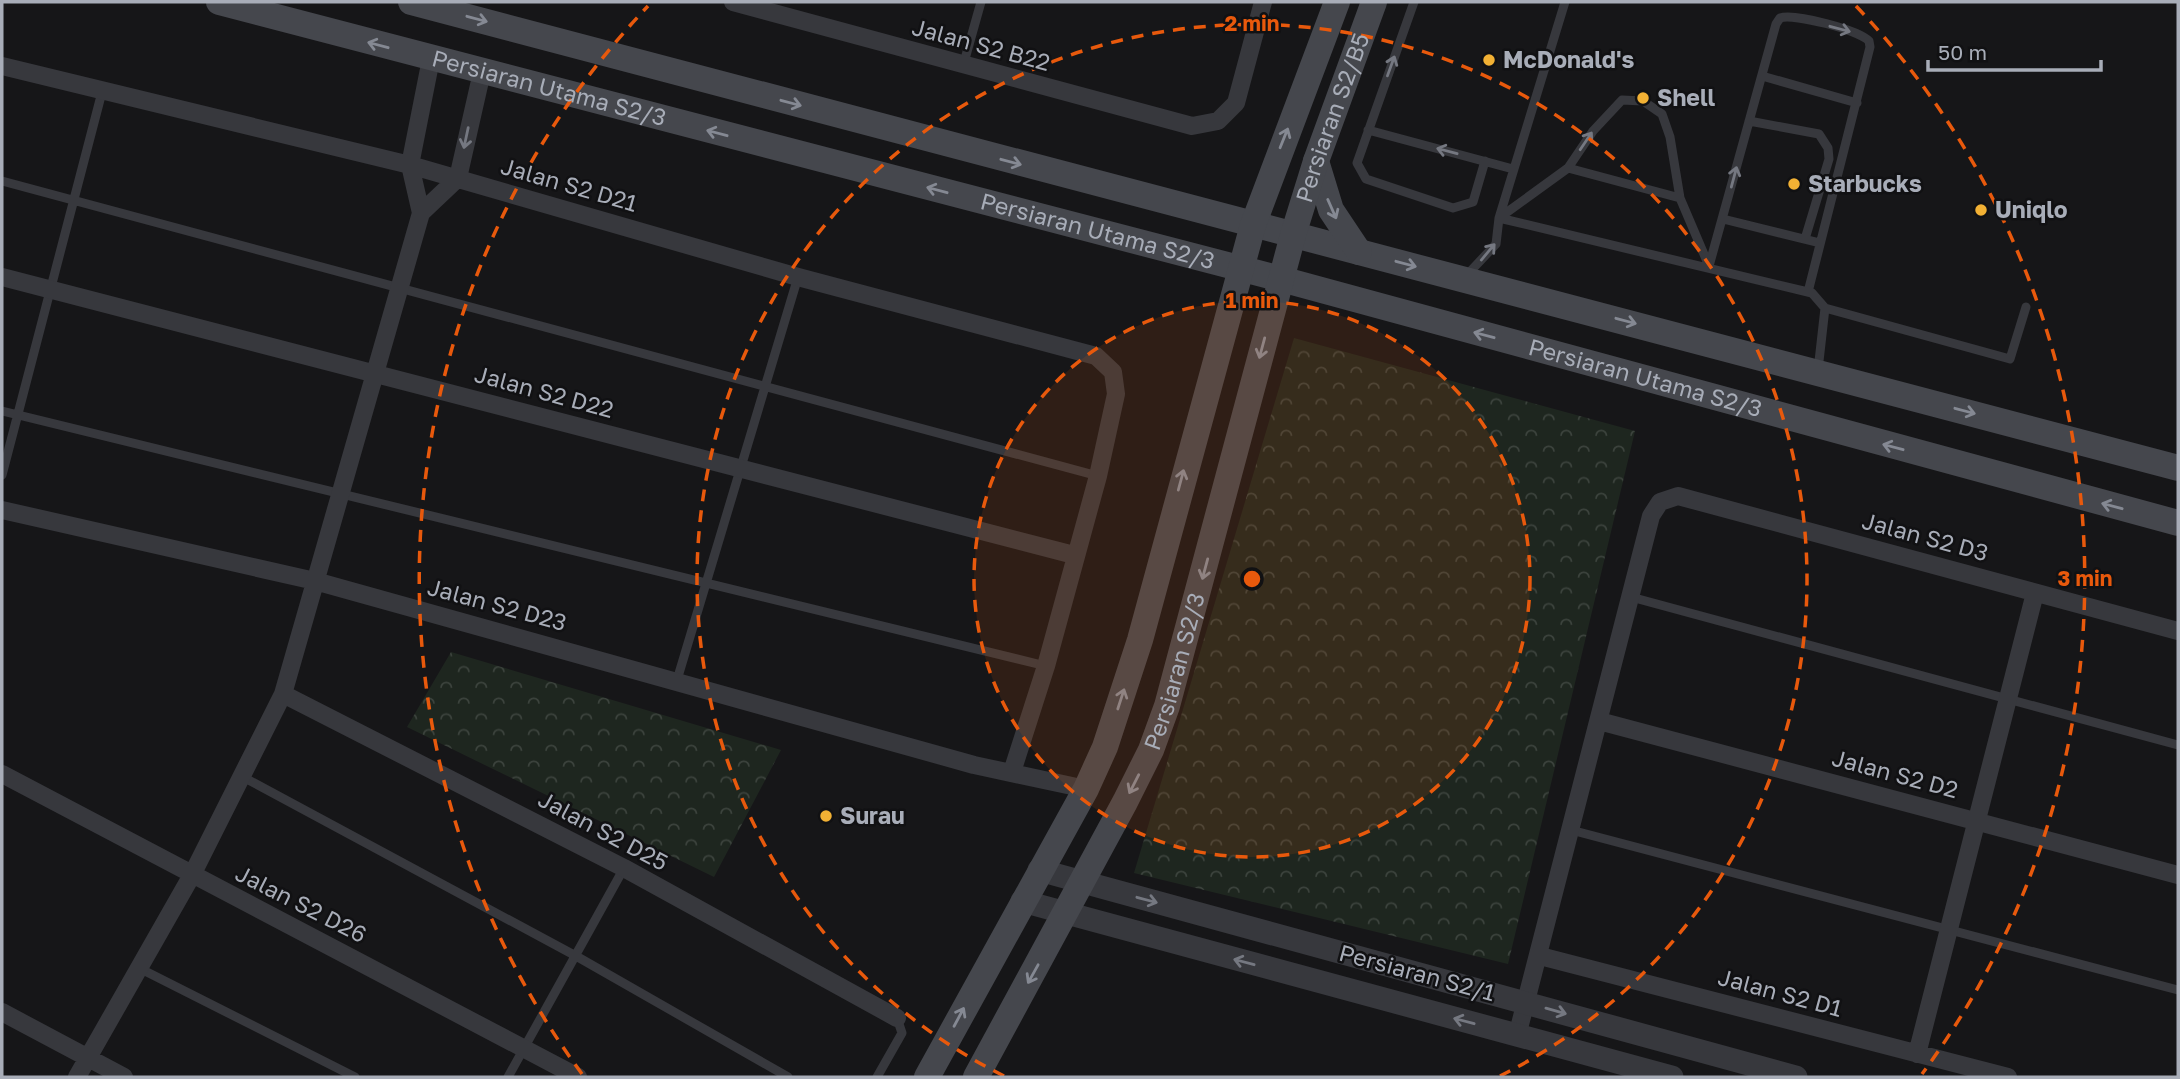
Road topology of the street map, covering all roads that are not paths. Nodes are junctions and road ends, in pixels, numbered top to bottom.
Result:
1 (219, 2) edge
2 (411, 2) edge
3 (738, 2) edge
4 (981, 2) edge
5 (1337, 2) edge
6 (1374, 2) edge
7 (1414, 2) edge
8 (1565, 2) edge
9 (1259, 3) edge
10 (431, 59) junction
11 (2, 66) edge
12 (963, 66) junction
13 (482, 72) junction
14 (1762, 76) junction
15 (103, 92) junction
16 (1857, 103) junction
17 (1749, 121) junction
18 (1368, 130) junction
19 (1316, 161) junction
20 (1485, 161) junction
21 (410, 165) junction
22 (1568, 168) junction
23 (1513, 169) junction
24 (1271, 170) junction
25 (458, 178) junction
26 (2, 181) edge
27 (1680, 198) junction
28 (74, 199) junction
29 (1202, 212) junction
30 (421, 213) junction
31 (1499, 218) junction
32 (1723, 219) junction
33 (1253, 225) junction
34 (1293, 235) junction
35 (1805, 239) junction
36 (1820, 243) junction
37 (1359, 252) junction
38 (1709, 266) junction
39 (1240, 269) junction
40 (798, 276) junction
41 (2, 278) edge
42 (1280, 279) junction
43 (1463, 279) junction
44 (400, 287) junction
45 (50, 290) junction
46 (1810, 292) junction
47 (2026, 307) dead end
48 (1825, 308) junction
49 (1818, 371) junction
50 (375, 374) junction
51 (765, 386) junction
52 (2, 411) edge
53 (18, 415) junction
54 (740, 468) junction
55 (2178, 468) edge
56 (2, 475) edge
57 (1097, 476) junction
58 (340, 495) junction
59 (2, 510) edge
60 (2178, 523) edge
61 (1074, 555) junction
62 (315, 581) junction
63 (705, 584) junction
64 (2035, 593) junction
65 (1631, 597) junction
66 (2178, 631) edge
67 (1046, 666) junction
68 (677, 680) junction
69 (282, 694) junction
70 (2008, 700) junction
71 (1599, 721) junction
72 (2178, 745) edge
73 (1012, 772) junction
74 (2, 774) edge
75 (243, 776) junction
76 (1086, 789) junction
77 (1978, 822) junction
78 (1571, 830) junction
79 (624, 868) junction
80 (1039, 870) junction
81 (192, 875) junction
82 (2178, 875) edge
83 (1081, 883) junction
84 (1022, 901) junction
85 (1066, 914) junction
86 (1951, 930) junction
87 (576, 956) junction
88 (1540, 956) junction
89 (139, 968) junction
90 (2178, 990) edge
91 (1527, 1002) junction
92 (2, 1012) edge
93 (897, 1018) joint
94 (1517, 1036) junction
95 (524, 1048) junction
96 (1917, 1054) junction
97 (88, 1058) junction
98 (77, 1077) edge
99 (124, 1077) edge
100 (355, 1077) edge
101 (508, 1077) edge
102 (578, 1077) edge
103 (789, 1077) edge
104 (877, 1077) edge
105 (927, 1077) edge
106 (976, 1077) edge
107 (1672, 1077) edge
108 (1796, 1077) edge
109 (2008, 1077) edge

10 -> 1 main road, Persiaran Utama S2/3
2 -> 29 main road, Persiaran Utama S2/3
3 - 12 street, Jalan S2 B22
4 - 12 lane
24 -> 5 main road, Persiaran S2/B5
6 - 19 main road, Persiaran S2/B5
18 -> 7 lane
8 - 23 lane
9 - 12 street, Jalan S2 B22
10 - 13 main road, Persiaran Utama S2/3
10 - 21 street
11 - 15 street, Jalan S2 D21
13 -> 25 street
39 -> 13 main road, Persiaran Utama S2/3
14 - 16 lane
14 -> 16 lane
14 - 17 lane
15 - 21 street, Jalan S2 D21
15 - 28 lane
16 - 36 lane
32 -> 17 lane
17 - 35 lane
20 -> 18 lane
18 - 20 lane
19 - 34 main road, Persiaran S2/B5
19 -> 37 main road
20 - 23 lane
21 - 25 street, Jalan S2 D21
21 - 30 street
22 - 27 lane
22 -> 27 lane
22 - 31 lane
23 - 31 lane
24 - 29 main road
24 - 33 main road, Persiaran S2/B5
25 - 30 street
25 - 40 street, Jalan S2 D21
26 - 28 lane
27 - 38 lane
28 - 44 lane
28 - 45 lane
29 - 33 main road, Persiaran Utama S2/3
30 - 44 street
31 - 38 lane
43 -> 31 lane
32 - 35 lane
32 - 38 lane
33 - 34 main road, Persiaran Utama S2/3
33 - 39 main road, Persiaran S2/B5
34 - 37 main road, Persiaran Utama S2/3
34 - 42 main road, Persiaran S2/3
35 - 36 lane
36 - 46 lane
37 -> 43 main road, Persiaran Utama S2/3
38 - 46 lane
39 - 42 main road, Persiaran Utama S2/3
76 -> 39 main road, Persiaran S2/B5
40 - 51 lane
40 - 57 street, Jalan S2 D21
41 - 45 street, Jalan S2 D22
60 -> 42 main road, Persiaran Utama S2/3
42 -> 83 main road, Persiaran S2/3
43 -> 49 main road, Persiaran Utama S2/3
44 - 50 street
44 - 51 lane
45 - 50 street, Jalan S2 D22
45 - 53 lane
46 - 48 lane
47 - 48 lane
48 - 49 lane
49 -> 55 main road, Persiaran Utama S2/3
50 - 54 street, Jalan S2 D22
50 - 58 street
51 - 54 lane
51 - 57 lane
52 - 53 lane
53 - 56 lane
53 - 58 lane
54 - 61 street, Jalan S2 D22
54 - 63 lane
57 - 61 street
58 - 62 street
58 - 63 lane
59 - 62 street, Jalan S2 D23
61 - 67 street
62 - 68 street, Jalan S2 D23
62 - 69 street
63 - 67 lane
63 - 68 lane
64 - 65 street, Jalan S2 D3
64 - 66 street, Jalan S2 D3
64 - 70 street
65 - 70 lane
65 - 71 street
67 - 73 street
68 - 73 street, Jalan S2 D23
69 - 75 street
69 - 79 street, Jalan S2 D25
70 - 72 lane
70 - 77 street
71 - 77 street, Jalan S2 D2
71 - 78 street
73 - 76 street, Jalan S2 D23
74 - 81 street, Jalan S2 D26
75 - 81 street
75 - 87 lane
76 - 80 main road, Persiaran S2/B5
77 - 82 street, Jalan S2 D2
77 - 86 street
78 - 86 lane
78 - 88 street
79 - 87 lane
79 - 93 street, Jalan S2 D25
80 - 83 street, Persiaran S2/1
80 - 84 main road, Persiaran S2/B5
81 - 89 street
81 - 95 street, Jalan S2 D26
83 - 85 main road, Persiaran S2/3
83 -> 91 street, Persiaran S2/1
84 - 85 street, Persiaran S2/1
105 -> 84 main road, Persiaran S2/B5
94 -> 85 street, Persiaran S2/1
85 -> 106 main road, Persiaran S2/3
86 - 90 lane
86 - 96 street
87 - 95 lane
87 - 103 lane
88 - 91 street
88 - 96 street, Jalan S2 D1
89 - 97 street
89 - 100 lane
91 - 94 street
91 -> 108 street, Persiaran S2/1
92 - 97 street
93 - 104 lane
94 - 107 street, Persiaran S2/1
95 - 101 lane
95 - 102 street, Jalan S2 D26
96 - 109 street, Jalan S2 D1
97 - 98 street
97 - 99 street

